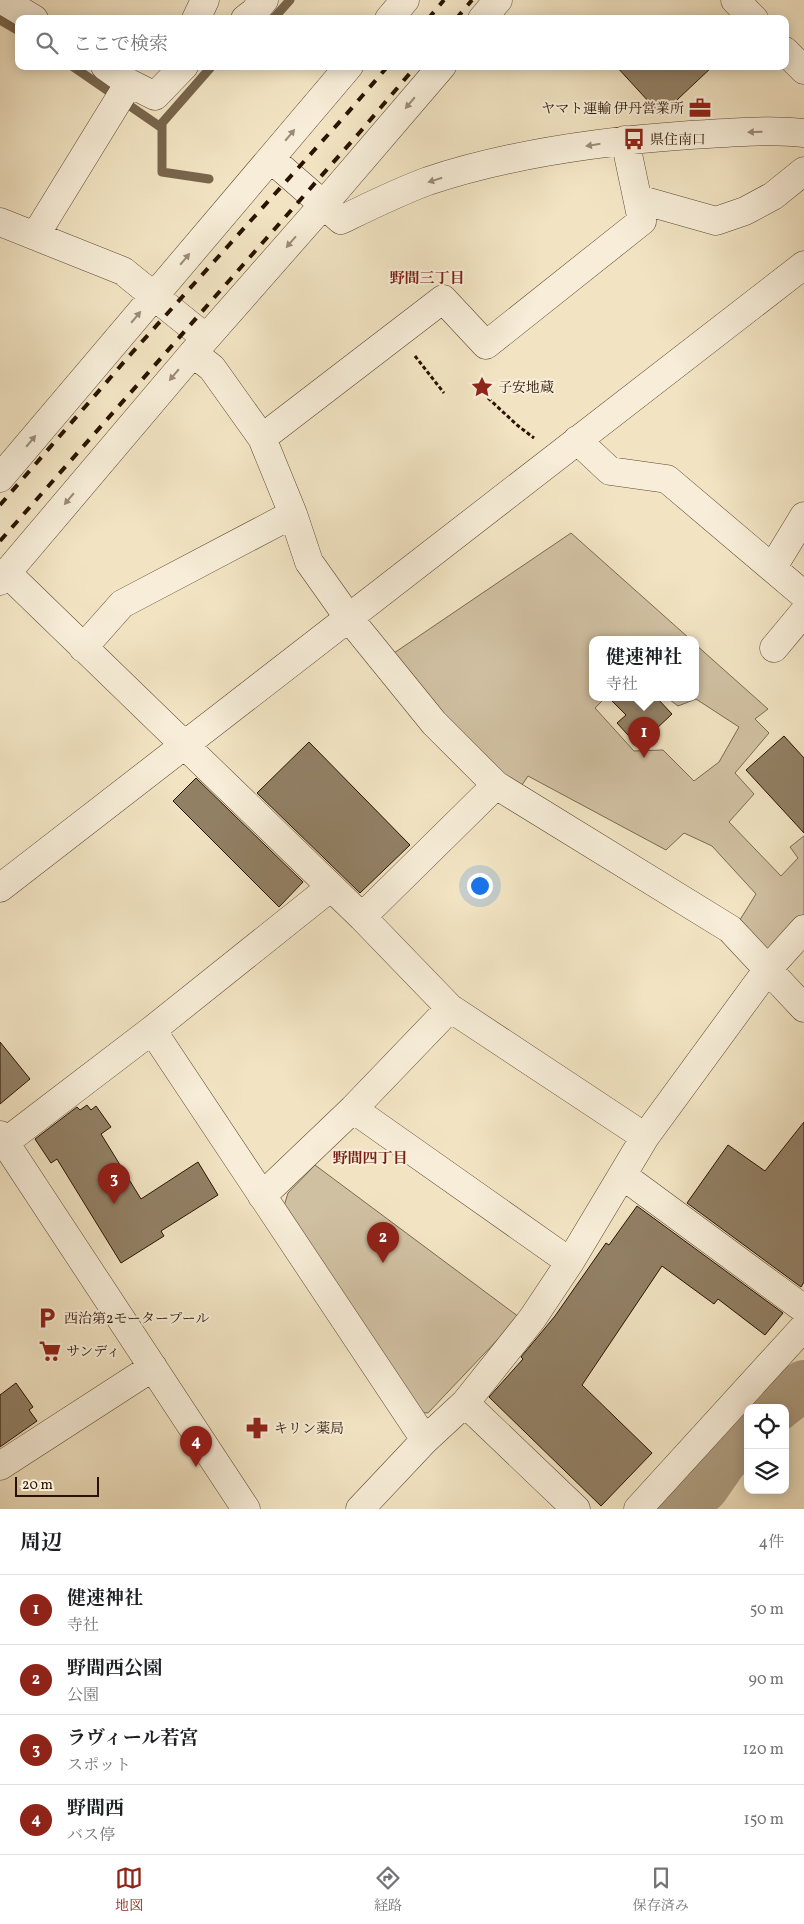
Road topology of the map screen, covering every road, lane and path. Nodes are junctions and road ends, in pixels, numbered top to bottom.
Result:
1 (2, 0) edge
2 (205, 0) edge
3 (264, 0) edge
4 (405, 0) edge
5 (498, 0) edge
6 (735, 0) edge
7 (31, 11) edge
8 (198, 15) edge
9 (250, 15) edge
10 (392, 15) edge
11 (485, 15) edge
12 (750, 15) edge
13 (789, 55) edge
14 (110, 70) edge
15 (169, 70) edge
16 (180, 70) edge
17 (346, 70) edge
18 (439, 70) edge
19 (804, 70) edge
20 (129, 83) junction
21 (155, 96) junction
22 (804, 133) edge
23 (625, 140) junction
24 (271, 159) junction
25 (804, 171) edge
26 (638, 199) junction
27 (324, 205) junction
28 (0, 222) edge
29 (35, 236) junction
30 (804, 266) edge
31 (793, 289) edge
32 (154, 296) junction
33 (398, 335) junction
34 (199, 346) junction
35 (444, 393) dead end
36 (488, 398) dead end
37 (262, 438) junction
38 (567, 448) junction
39 (0, 478) edge
40 (293, 514) junction
41 (804, 516) edge
42 (773, 567) junction
43 (4, 577) edge
44 (804, 595) edge
45 (804, 612) edge
46 (348, 618) junction
47 (83, 648) junction
48 (774, 648) dead end
49 (184, 745) junction
50 (496, 785) junction
51 (331, 887) junction
52 (0, 888) edge
53 (362, 917) junction
54 (804, 929) edge
55 (768, 969) junction
56 (450, 1008) junction
57 (804, 1008) edge
58 (152, 1030) junction
59 (353, 1109) junction
60 (646, 1137) junction
61 (2, 1141) edge
62 (622, 1176) junction
63 (262, 1196) junction
64 (570, 1262) junction
65 (804, 1309) edge
66 (804, 1326) edge
67 (153, 1367) junction
68 (464, 1403) junction
69 (424, 1440) junction
70 (0, 1466) edge
71 (246, 1509) edge
72 (360, 1509) edge
73 (576, 1509) edge
74 (638, 1509) edge

1 - 7 street
2 - 8 street
3 - 9 street
4 - 10 street
5 - 11 street
6 - 12 street
13 - 19 street
14 - 20 street
15 - 21 street
16 - 21 street
24 -> 17 street
18 -> 27 street
20 - 21 street
20 - 29 street
22 -> 23 street
23 - 26 street
23 -> 27 street
24 - 27 street
32 -> 24 street
25 - 26 street
26 - 33 street
27 -> 34 street
28 - 29 street
29 - 32 street
30 - 31 street
31 - 38 street
32 - 34 street
39 -> 32 street
33 - 35 path
33 - 37 street
34 - 37 street
34 -> 43 street
36 - 38 path
37 - 40 street
38 - 42 street
38 - 46 street
40 - 46 street
40 - 47 street
41 - 42 street
42 - 44 street
43 - 47 street
45 - 48 street
46 - 49 street
46 - 50 street
47 - 49 street
49 - 51 street
49 - 52 street
50 - 53 street
50 - 55 street
51 - 53 street
51 - 58 street
53 - 56 street
54 - 55 street
55 - 57 street
55 - 60 street
56 - 59 street
56 - 60 street
58 - 61 street
58 - 63 street
59 - 63 street
59 - 64 street
60 - 62 street
61 - 67 street
62 - 64 street
62 - 65 street
63 - 69 street
64 - 68 street
66 - 74 street
67 - 70 street
67 - 71 street
68 - 69 street
68 - 73 street
69 - 72 street

